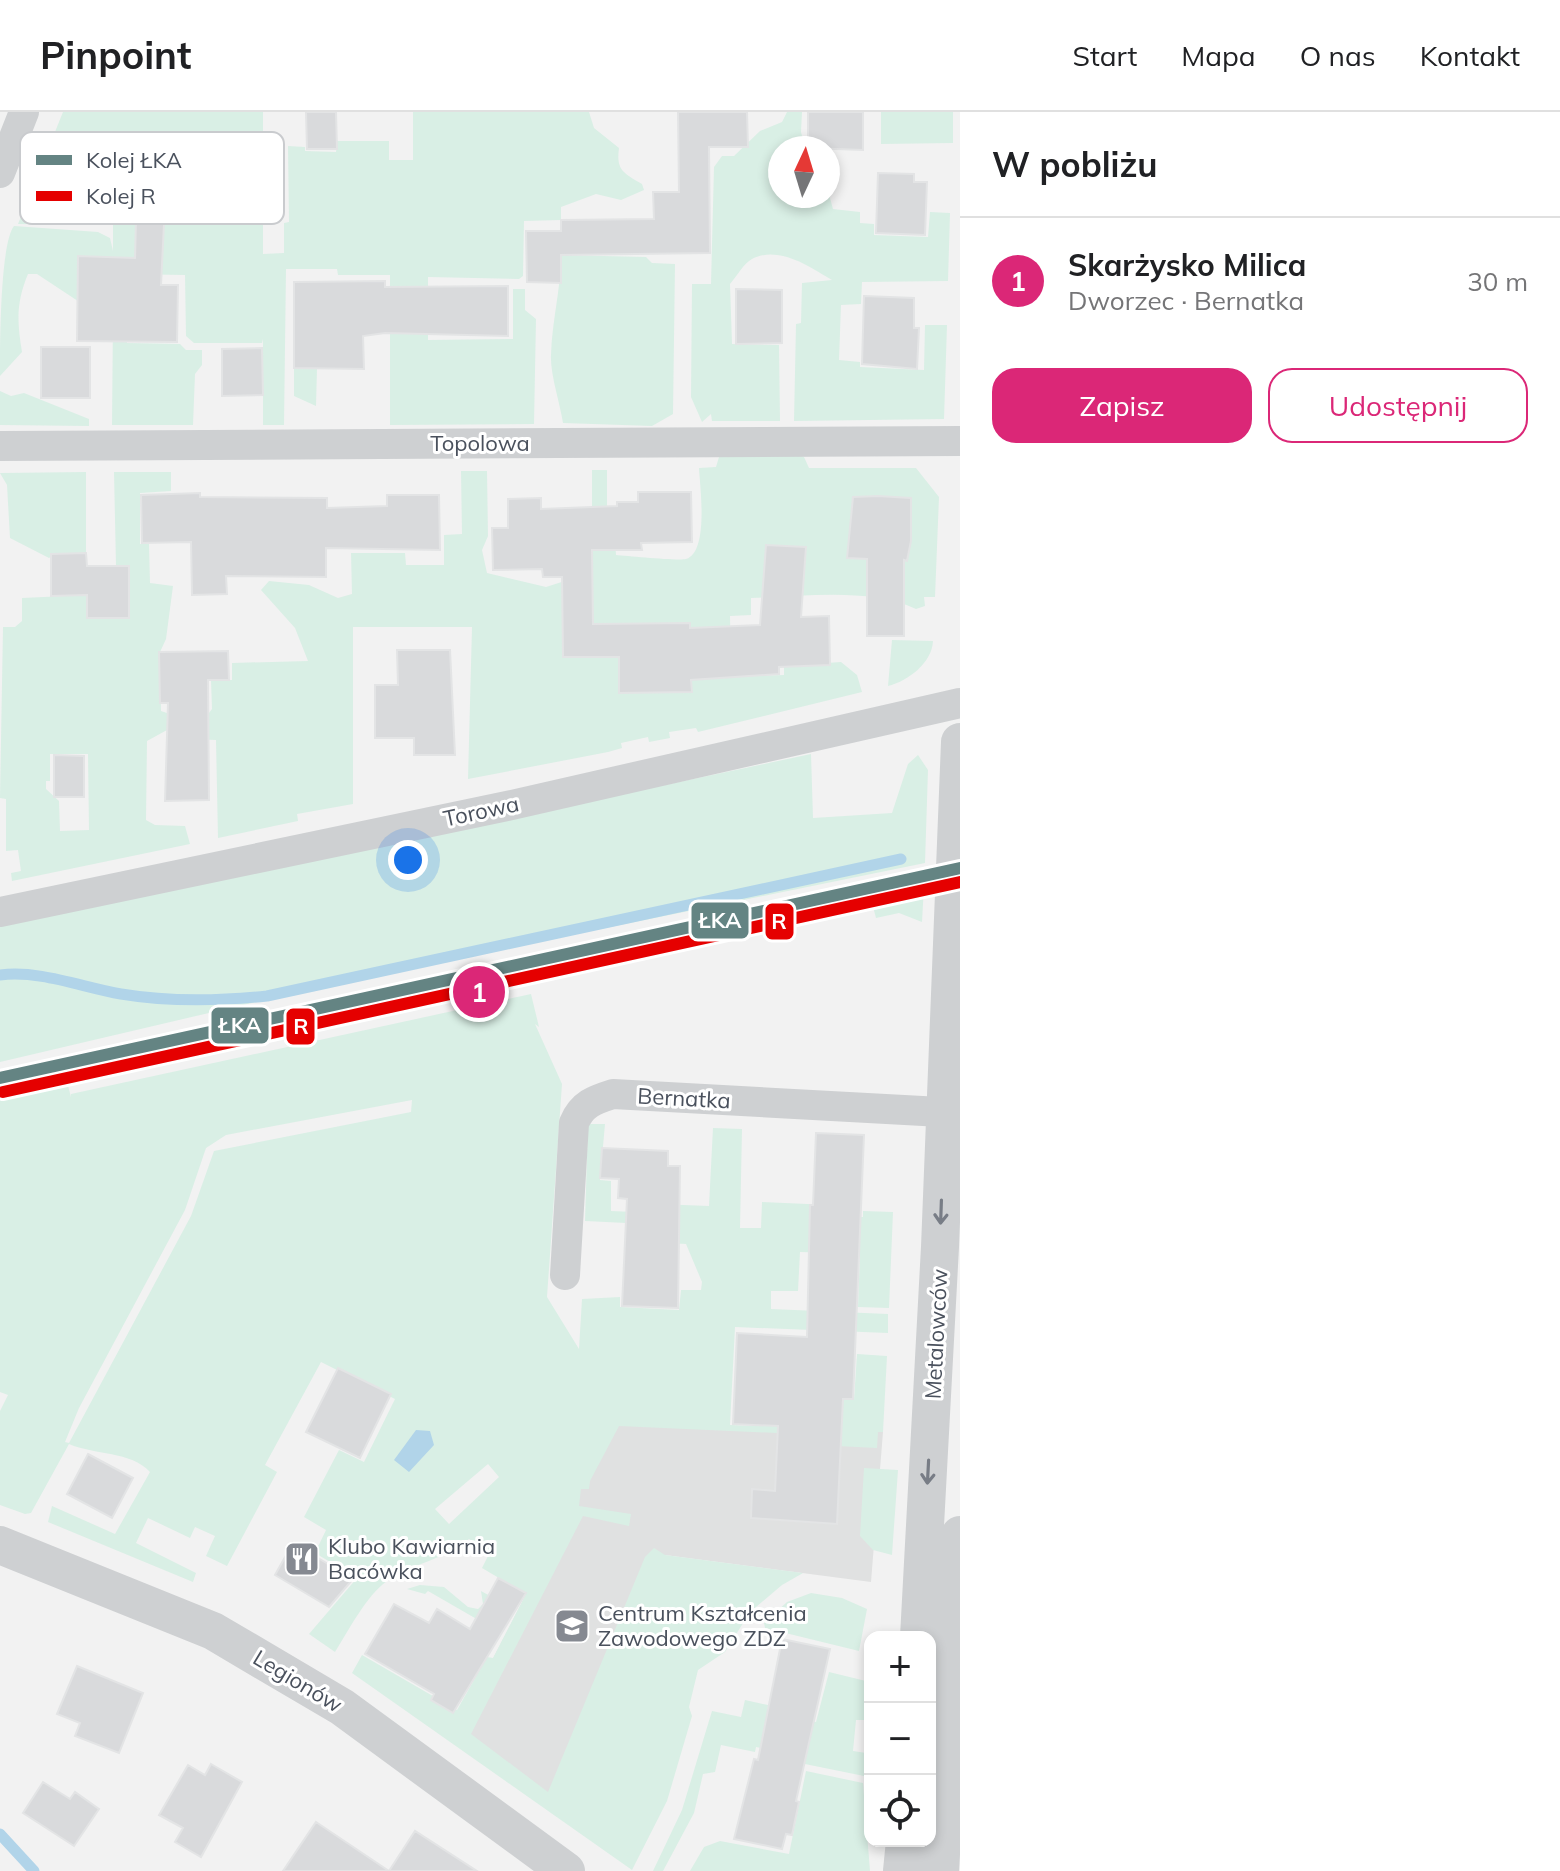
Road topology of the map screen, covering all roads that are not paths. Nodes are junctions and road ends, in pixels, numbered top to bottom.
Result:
1 (24, 112) edge
2 (0, 173) edge
3 (960, 441) edge
4 (0, 446) edge
5 (960, 703) edge
6 (960, 742) edge
7 (0, 912) edge
8 (953, 1113) edge
9 (952, 1151) edge
10 (565, 1275) dead end
11 (960, 1535) edge
12 (0, 1545) edge
13 (919, 1631) edge
14 (904, 1847) edge
15 (566, 1871) edge
16 (902, 1871) edge
17 (940, 1871) edge

1 - 2 street
3 - 4 street, Topolowa
5 - 7 street, Torowa
6 - 8 street, Metalowców
8 - 9 street, Metalowców
8 - 10 street, Bernatka
9 -> 13 street, Metalowców
11 - 17 street
12 - 15 street, Legionów
14 - 16 street

